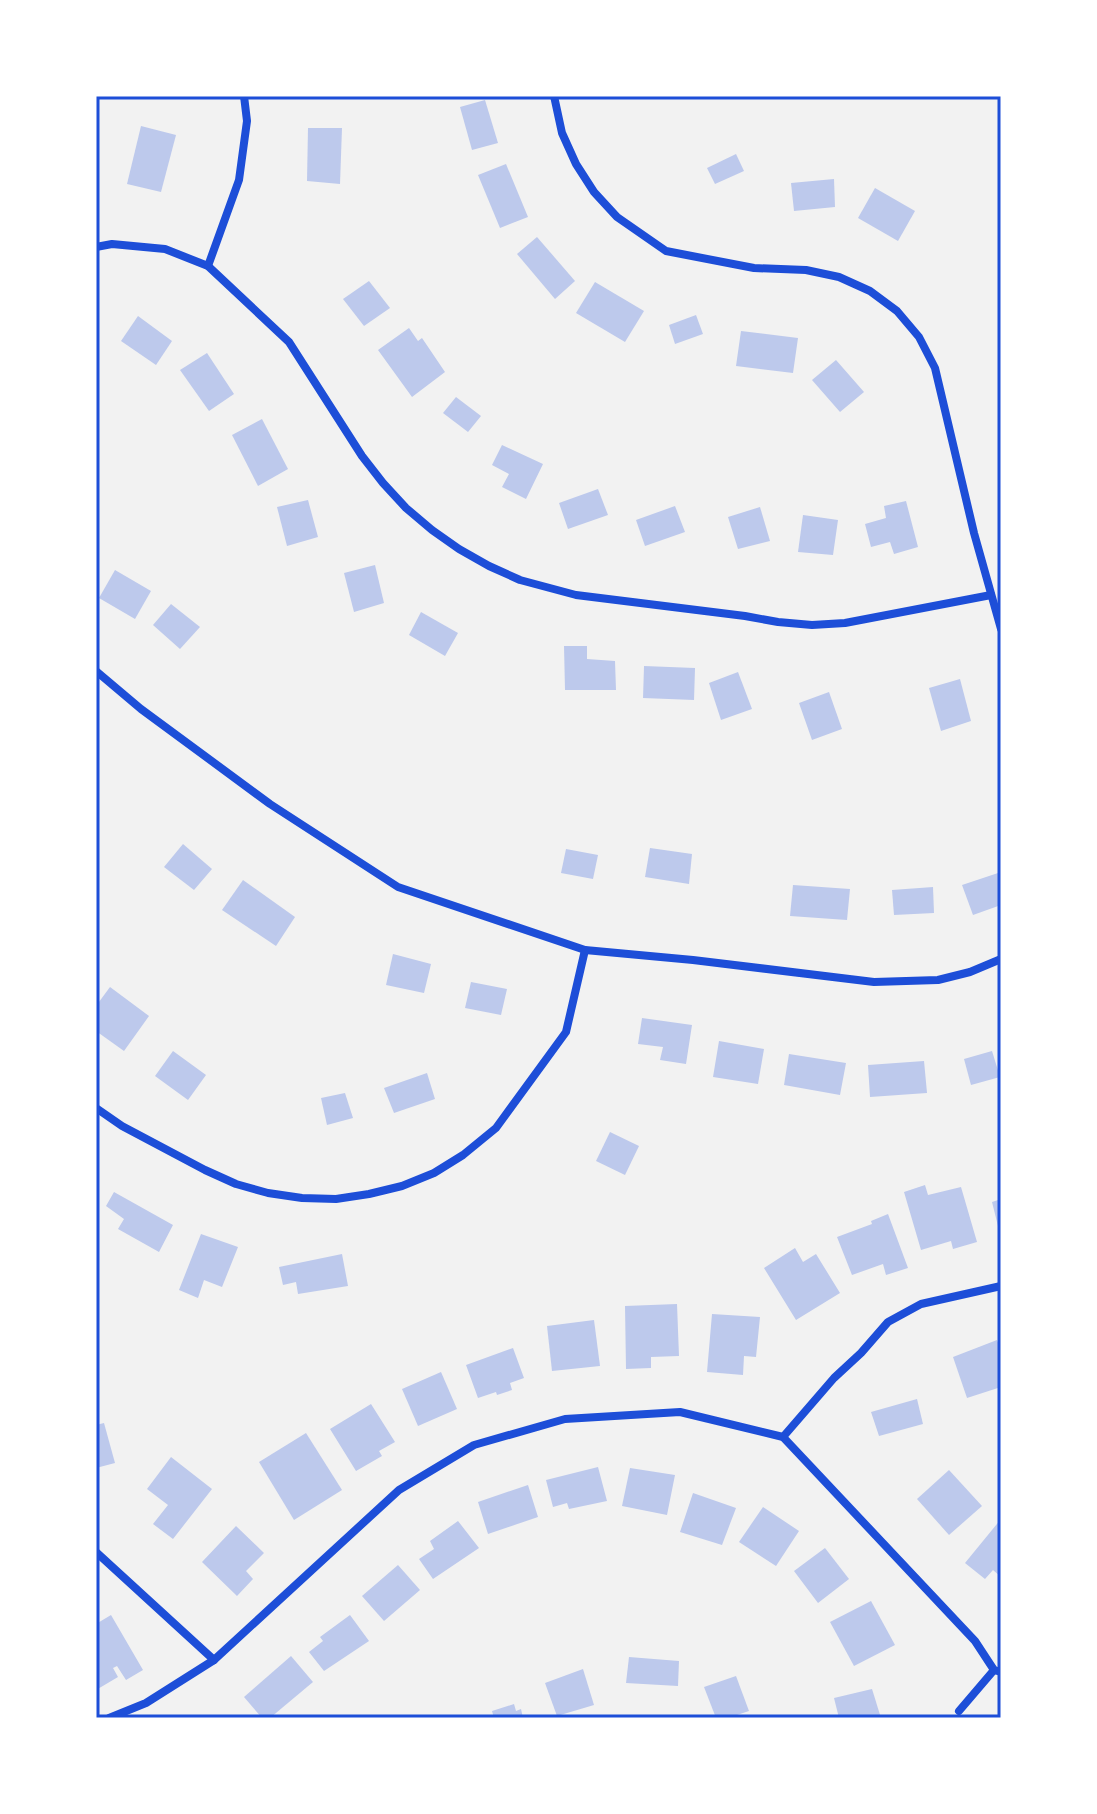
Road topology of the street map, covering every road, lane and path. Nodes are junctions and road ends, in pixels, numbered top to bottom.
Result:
1 (244, 96) edge
2 (554, 96) edge
3 (96, 247) edge
4 (208, 266) junction
5 (991, 595) junction
6 (1001, 629) edge
7 (96, 671) edge
8 (585, 950) junction
9 (1001, 959) edge
10 (96, 1108) edge
11 (1001, 1286) edge
12 (783, 1437) junction
13 (96, 1552) edge
14 (214, 1660) junction
15 (998, 1671) edge
16 (959, 1711) dead end
17 (109, 1718) edge

1 - 4 street
2 - 5 street
3 - 4 street
4 - 5 street
5 - 6 street
7 - 8 street
8 - 9 street
8 - 10 street
11 - 12 street
12 - 14 street
12 - 15 street
13 - 14 street
14 - 17 street
15 - 16 street

